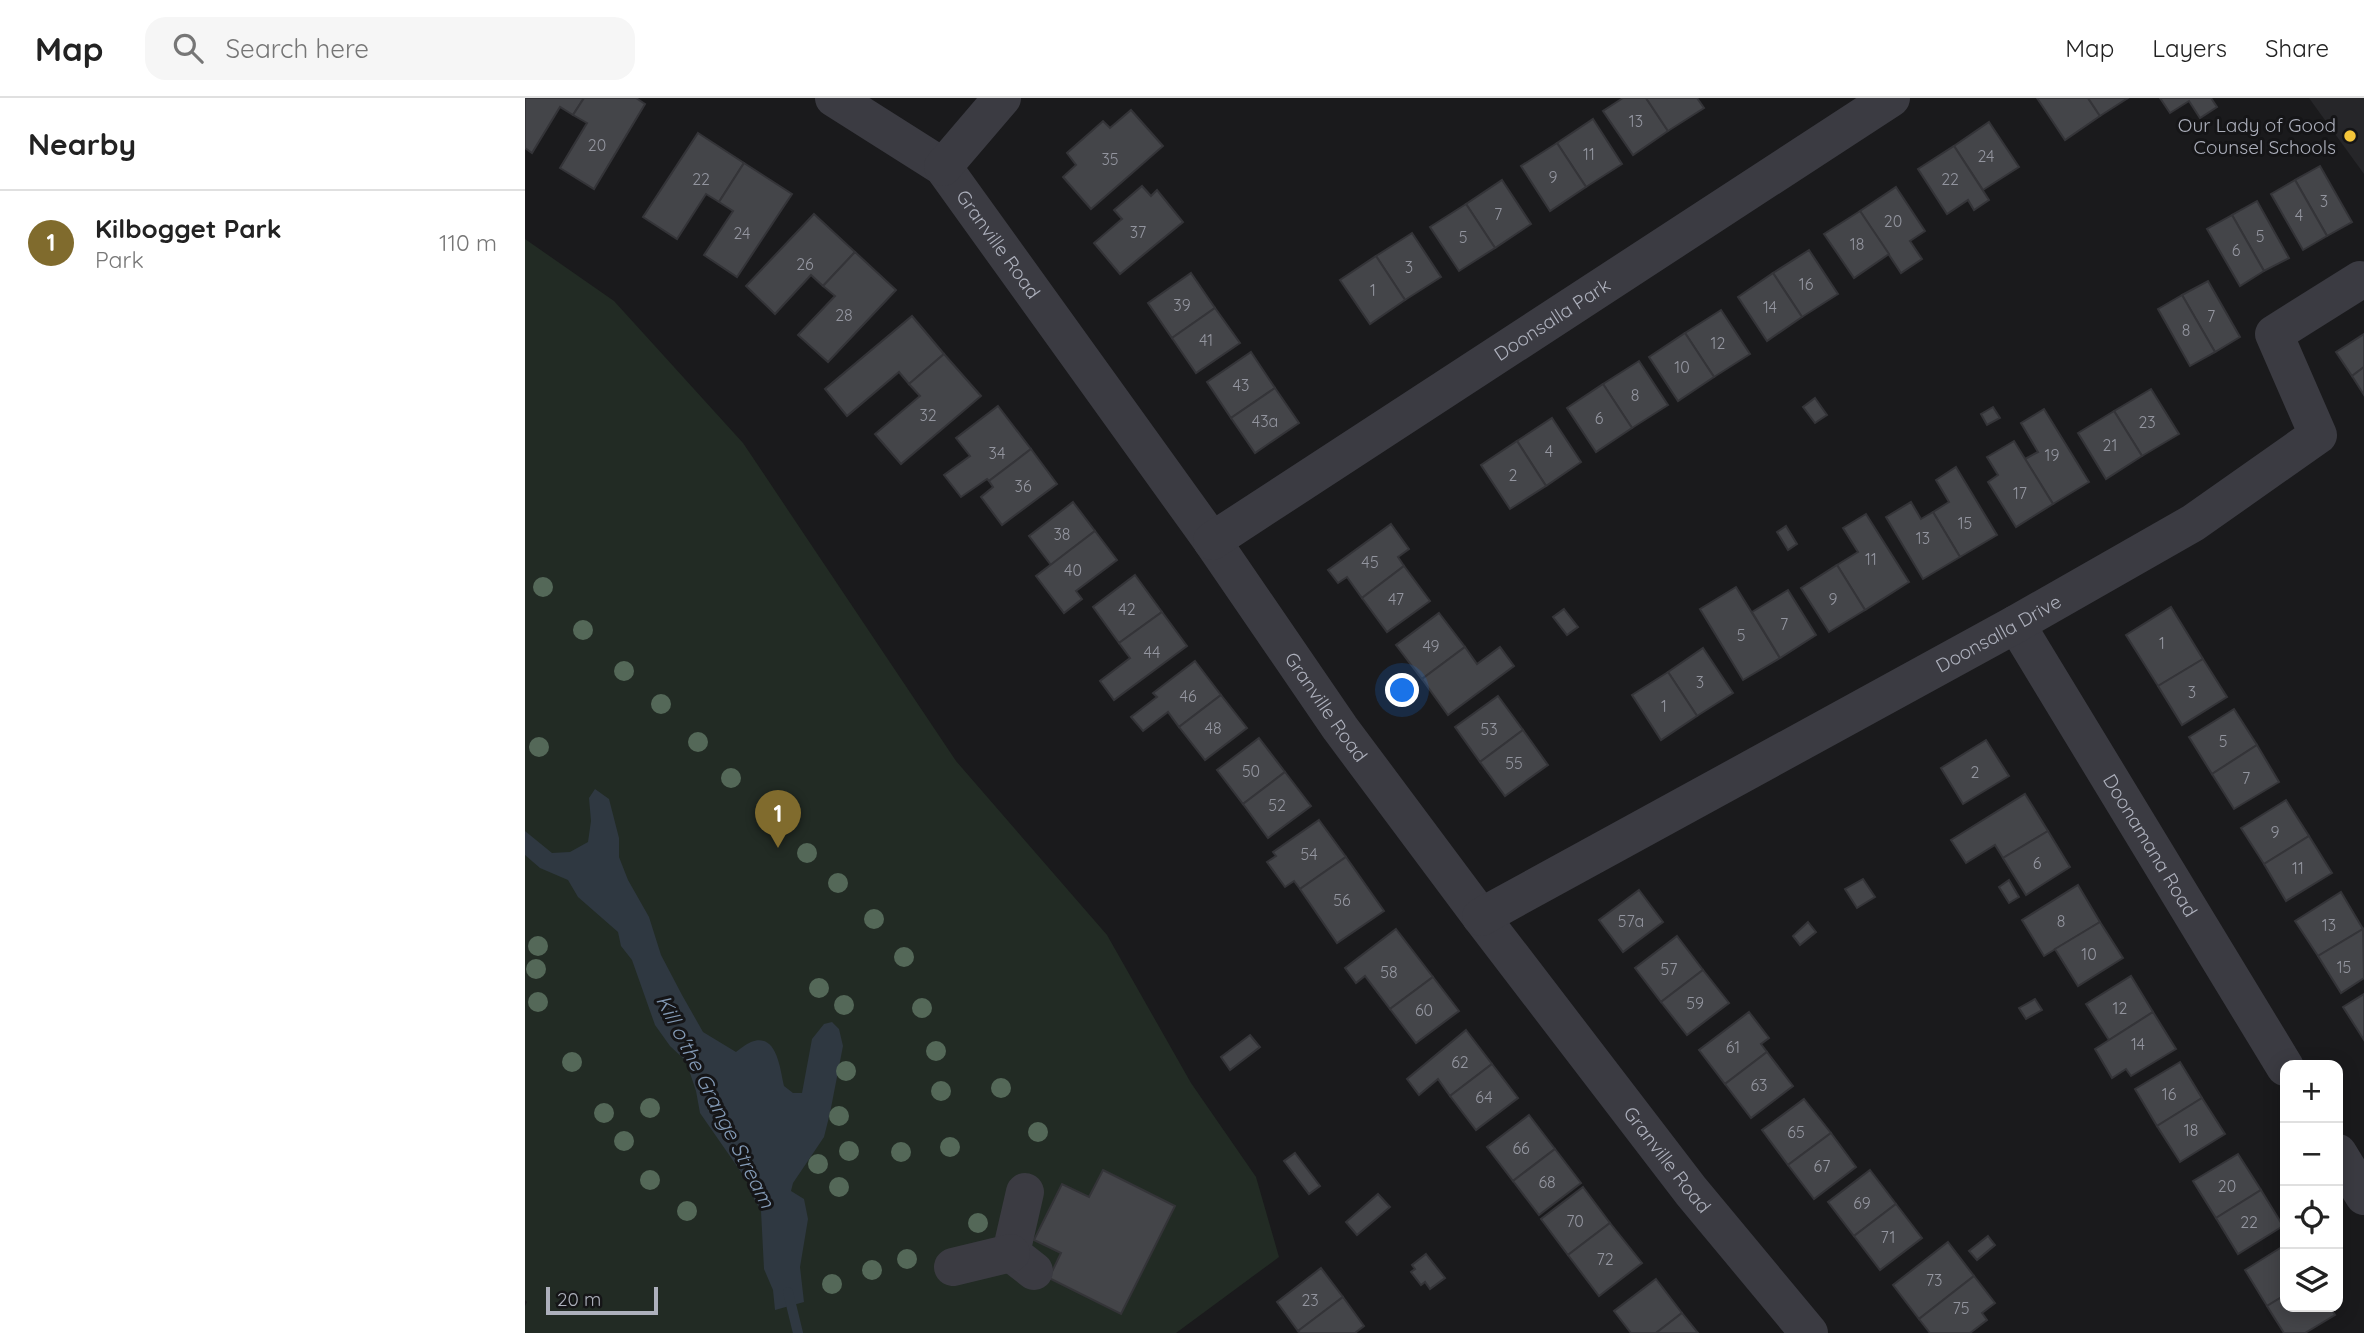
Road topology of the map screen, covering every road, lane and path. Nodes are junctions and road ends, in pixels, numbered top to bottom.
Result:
1 (834, 98) edge
2 (1002, 98) edge
3 (1891, 98) edge
4 (943, 167) junction
5 (2360, 280) dead end
6 (1212, 541) junction
7 (2016, 624) junction
8 (1481, 918) junction
9 (2281, 1060) edge
10 (2343, 1161) edge
11 (1025, 1192) dead end
12 (2364, 1196) edge
13 (953, 1266) dead end
14 (1809, 1333) edge

1 - 4 street, Granville Road
2 - 4 street
3 - 6 street, Doonsalla Park
4 - 6 street, Granville Road
5 - 7 street, Doonsalla Drive
6 - 8 street, Granville Road
7 - 8 street, Doonsalla Drive
7 - 9 street, Doonamana Road
8 - 14 street, Granville Road
10 - 12 street
11 - 13 street

